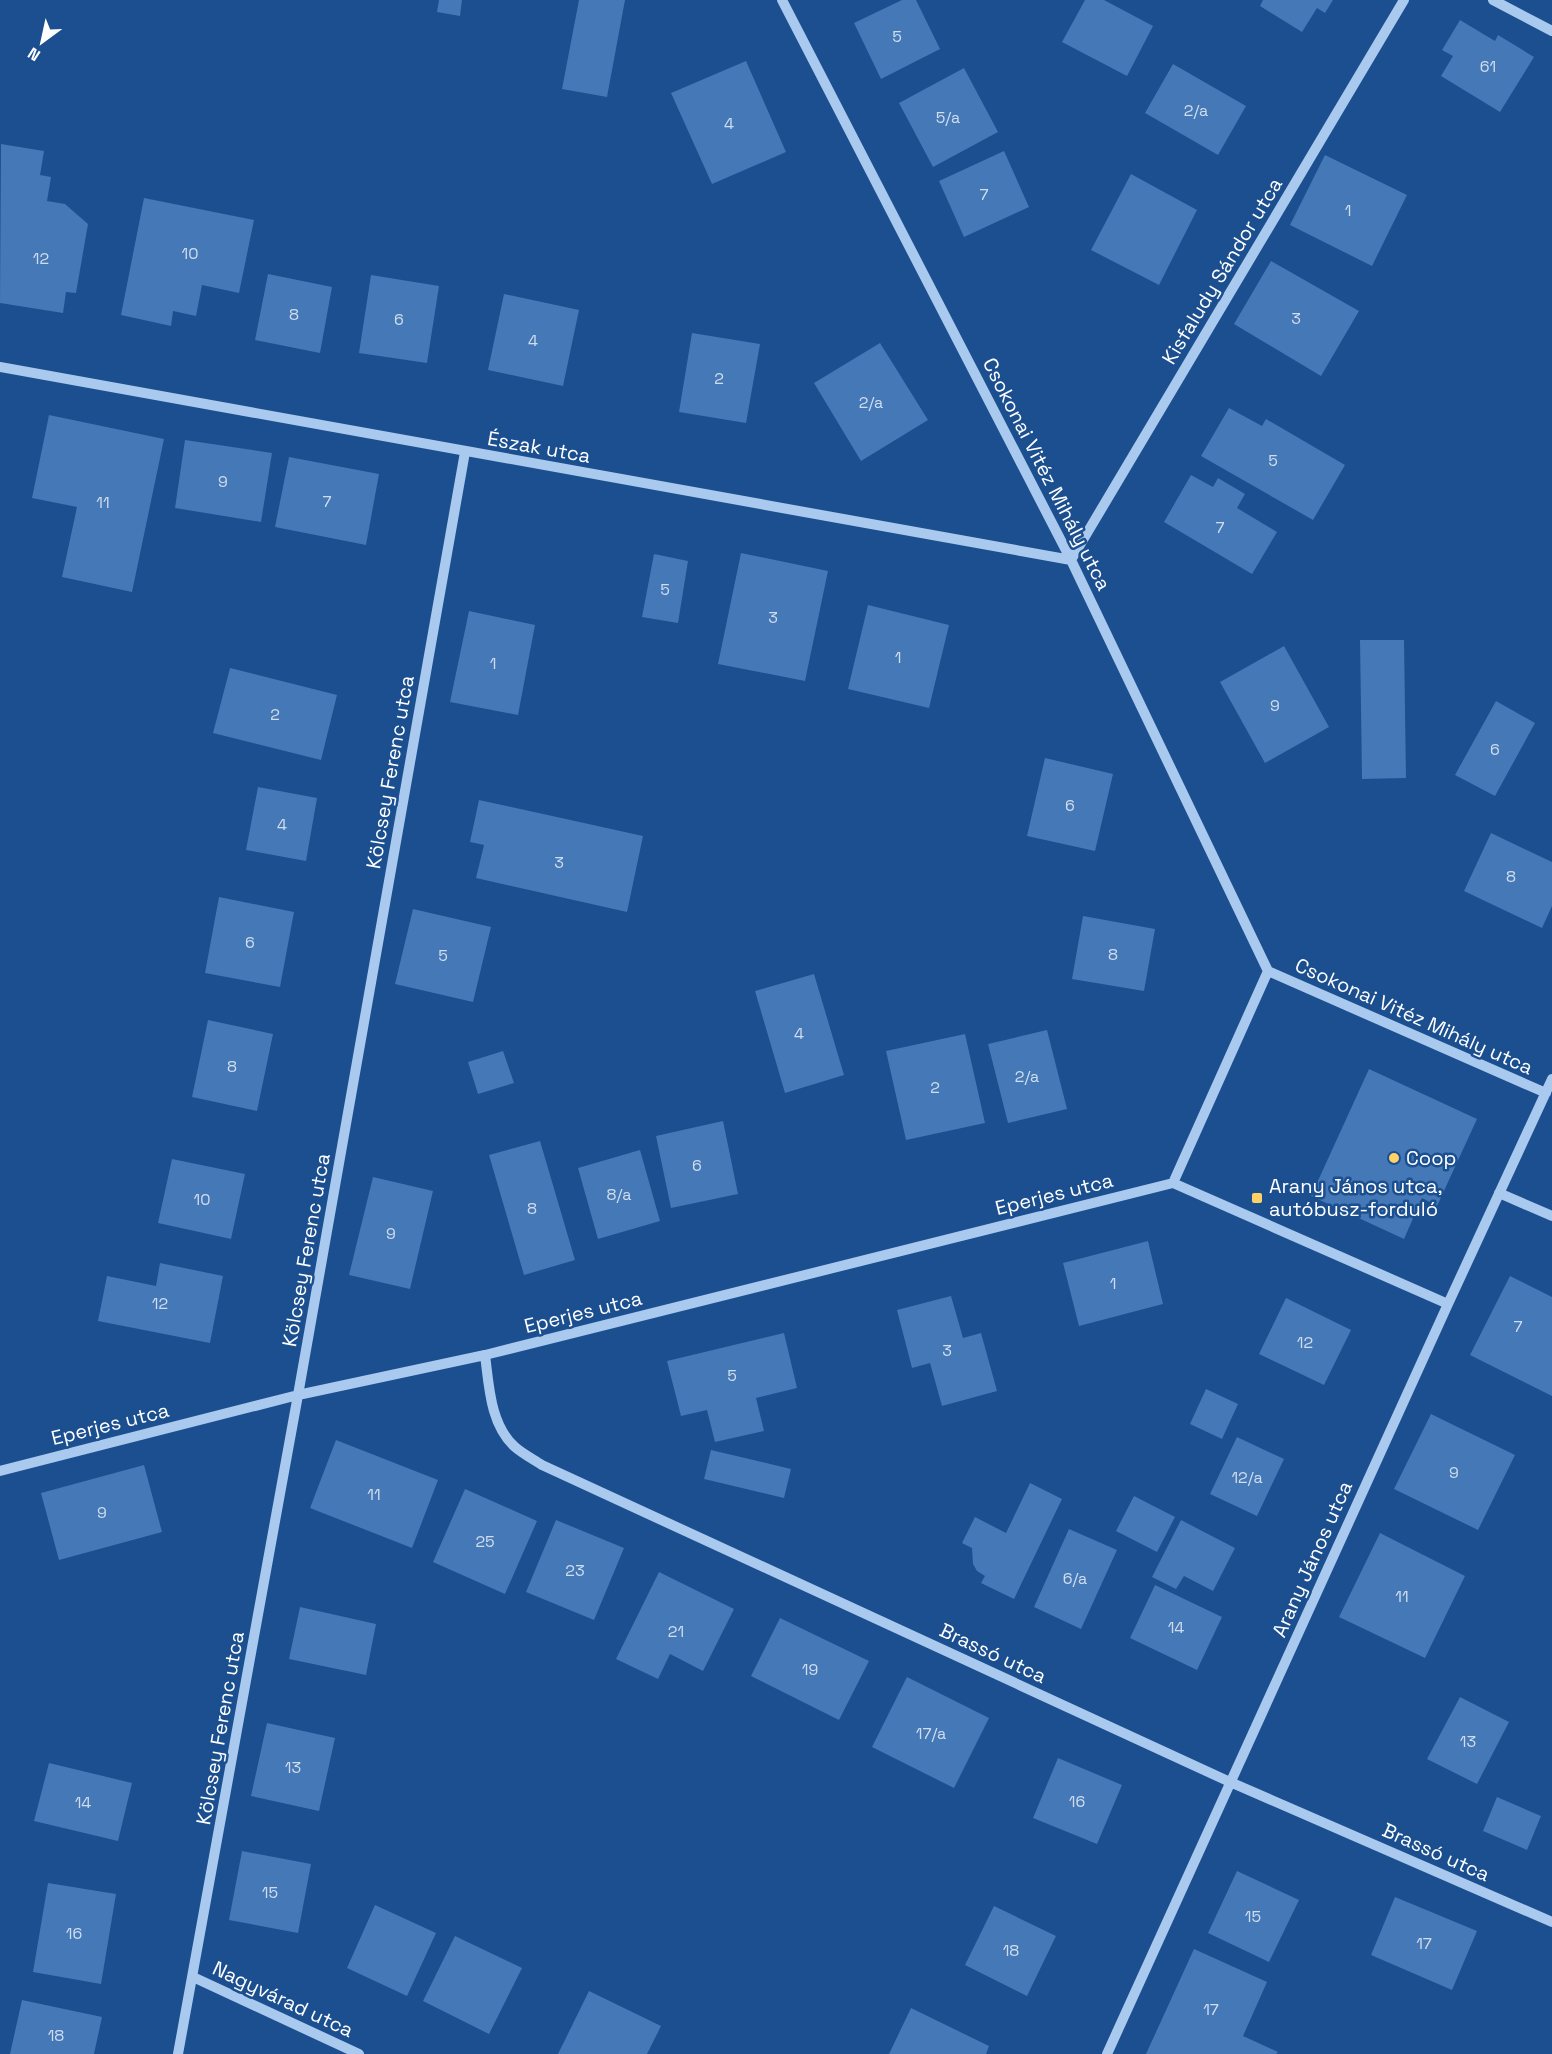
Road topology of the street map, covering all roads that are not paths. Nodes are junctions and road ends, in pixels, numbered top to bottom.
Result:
1 (782, 0) edge
2 (1404, 0) edge
3 (1493, 0) edge
4 (1552, 31) edge
5 (0, 368) edge
6 (465, 452) junction
7 (1071, 560) junction
8 (1268, 971) junction
9 (1552, 1079) edge
10 (1546, 1094) junction
11 (1173, 1183) junction
12 (1499, 1193) junction
13 (1552, 1216) edge
14 (1448, 1304) junction
15 (485, 1355) junction
16 (298, 1395) junction
17 (0, 1471) edge
18 (1230, 1782) junction
19 (1552, 1922) edge
20 (193, 1977) junction
21 (178, 2054) edge
22 (358, 2054) edge
23 (1107, 2054) edge

1 - 7 street, Csokonai Vitéz Mihály utca
2 - 7 street, Kisfaludy Sándor utca
3 - 4 street
5 - 6 street, Észak utca
6 - 7 street, Észak utca
6 - 16 street, Kölcsey Ferenc utca
7 - 8 street, Csokonai Vitéz Mihály utca
8 - 10 street, Csokonai Vitéz Mihály utca
8 - 11 street, Csokonai Vitéz Mihály utca
9 - 10 street, Arany János utca
10 - 12 street, Arany János utca
11 - 14 street
11 - 15 street, Eperjes utca
12 - 13 street
12 - 14 street, Arany János utca
14 - 18 street, Arany János utca
15 - 16 street, Eperjes utca
15 - 18 street, Brassó utca
16 - 17 street, Eperjes utca
16 - 20 street, Kölcsey Ferenc utca
18 - 19 street, Brassó utca
18 - 23 street, Arany János utca
20 - 21 street, Kölcsey Ferenc utca
20 - 22 street, Nagyvárad utca

